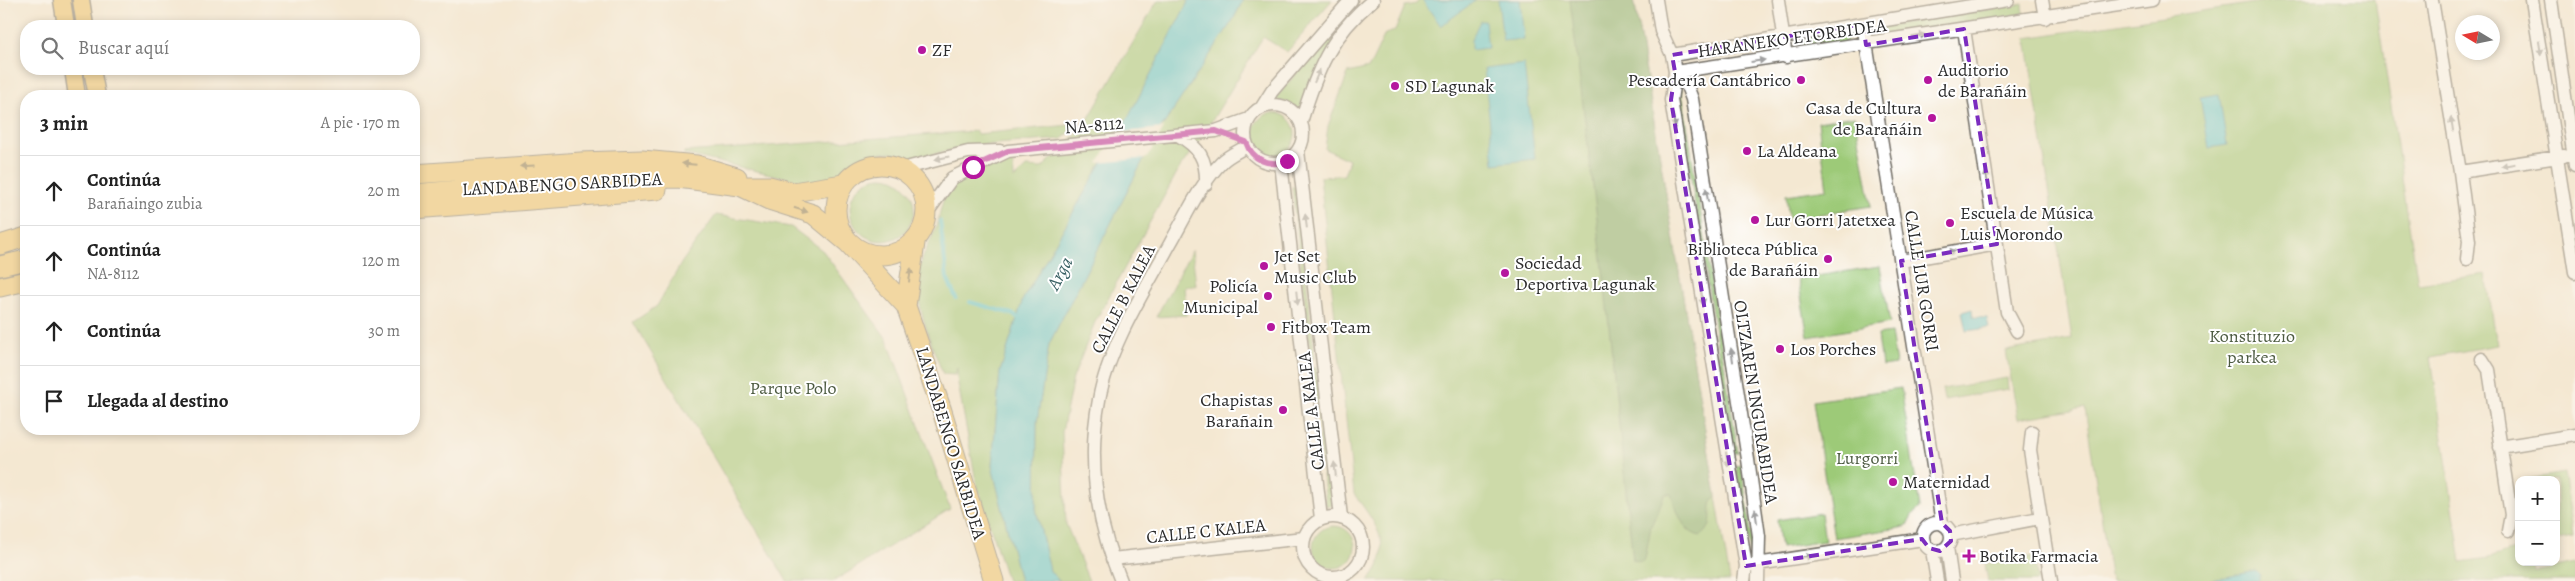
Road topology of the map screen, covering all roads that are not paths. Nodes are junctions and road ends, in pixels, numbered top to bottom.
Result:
1 (62, 0) edge
2 (1351, 0) edge
3 (1373, 0) edge
4 (1656, 0) edge
5 (1778, 0) edge
6 (2008, 0) edge
7 (2042, 0) edge
8 (2152, 0) edge
9 (2432, 0) edge
10 (2532, 0) edge
11 (2551, 0) edge
12 (81, 1) edge
13 (2135, 1) edge
14 (2045, 18) junction
15 (65, 20) edge
16 (84, 20) edge
17 (1863, 24) junction
18 (1964, 29) junction
19 (1783, 38) junction
20 (1866, 45) junction
21 (1672, 55) junction
22 (1786, 57) junction
23 (1675, 72) junction
24 (74, 75) edge
25 (93, 75) edge
26 (76, 90) edge
27 (96, 90) edge
28 (1262, 107) junction
29 (1249, 118) junction
30 (1301, 122) junction
31 (1216, 131) junction
32 (1178, 135) junction
33 (1246, 144) junction
34 (1010, 151) junction
35 (1298, 151) junction
36 (2557, 157) junction
37 (2574, 158) edge
38 (1281, 163) junction
39 (902, 169) junction
40 (2460, 172) junction
41 (420, 174) edge
42 (843, 184) junction
43 (1206, 184) junction
44 (420, 193) edge
45 (769, 193) junction
46 (420, 209) edge
47 (928, 211) junction
48 (20, 239) edge
49 (848, 243) junction
50 (914, 243) junction
51 (1997, 244) junction
52 (0, 245) edge
53 (2467, 259) dead end
54 (20, 261) edge
55 (1901, 261) junction
56 (0, 266) edge
57 (2575, 272) edge
58 (20, 282) edge
59 (0, 287) edge
60 (906, 306) junction
61 (2017, 331) dead end
62 (2482, 359) dead end
63 (2032, 432) dead end
64 (2575, 435) edge
65 (2500, 447) junction
66 (1341, 517) junction
67 (2040, 518) junction
68 (1321, 519) junction
69 (1942, 523) junction
70 (2508, 531) dead end
71 (1304, 538) junction
72 (1923, 539) junction
73 (1949, 541) junction
74 (1932, 550) junction
75 (1112, 559) junction
76 (1751, 565) junction
77 (1321, 578) edge
78 (994, 581) edge
79 (1120, 581) edge
80 (1744, 581) edge
81 (1758, 581) edge
82 (1937, 581) edge
83 (1952, 581) edge
84 (2051, 581) edge

1 - 15 main road
2 - 28 street
30 -> 3 street
4 - 21 street, OLTZAREN INGURABIDEA
5 - 19 street
6 - 17 street, HARANEKO ETORBIDEA
7 - 14 street
8 - 13 street, HARANEKO ETORBIDEA
40 -> 9 street
10 -> 36 street
11 - 37 street
12 - 16 main road
13 - 14 street, HARANEKO ETORBIDEA
14 - 18 street, HARANEKO ETORBIDEA
17 - 19 street, HARANEKO ETORBIDEA
17 - 20 street, CALLE LUR GORRI
20 -> 18 street, HARANEKO ETORBIDEA
51 -> 18 street
19 - 21 street, HARANEKO ETORBIDEA
19 - 22 street
20 - 22 street, HARANEKO ETORBIDEA
20 - 55 street, CALLE LUR GORRI
21 - 23 street, OLTZAREN INGURABIDEA
23 -> 22 street, HARANEKO ETORBIDEA
23 -> 76 street, OLTZAREN INGURABIDEA
76 -> 23 street, OLTZAREN INGURABIDEA
24 - 26 main road
25 - 27 main road
28 - 29 street
28 - 30 street
29 - 31 street, NA-8112 / NA-8112
29 - 33 street
30 - 35 street
31 - 32 street, NA-8112 / NA-8112
31 - 33 street, NA-8112 / NA-8112
32 - 34 street, NA-8112 / NA-8112
32 - 43 street
33 - 38 street
33 - 43 street, CALLE B KALEA
34 -> 39 street, NA-8112 / NA-8112
34 - 47 street, NA-8112
35 - 38 street
66 -> 35 street, CALLE A KALEA
36 - 37 street
36 -> 40 street
36 - 57 street
38 -> 68 street, CALLE A KALEA
39 - 42 highway, LANDABENGO SARBIDEA
39 - 47 highway
40 - 53 street
45 -> 41 highway
42 - 45 highway, LANDABENGO SARBIDEA
42 - 49 highway, LANDABENGO SARBIDEA
43 - 75 street, CALLE B KALEA
44 - 45 highway, LANDABENGO SARBIDEA
45 - 46 highway
45 -> 49 highway, LANDABENGO SARBIDEA
47 - 50 highway, LANDABENGO SARBIDEA
48 - 52 highway
49 - 50 highway, LANDABENGO SARBIDEA
49 - 60 highway, LANDABENGO SARBIDEA
60 -> 50 highway, LANDABENGO SARBIDEA
55 -> 51 street
51 - 61 street
54 - 56 highway
55 - 69 street, CALLE LUR GORRI
58 - 59 highway
60 - 78 highway, LANDABENGO SARBIDEA
62 - 65 street
63 - 67 street
64 - 65 street
65 - 70 street
66 - 68 street
66 - 77 street
67 - 73 street
67 - 84 street
68 - 71 street
69 - 72 street
69 - 73 street
71 - 75 street, CALLE C KALEA
71 - 77 street
72 - 74 street
76 -> 72 street
73 - 74 street
73 - 83 street
74 - 82 street
75 - 79 street, CALLE B KALEA
76 - 80 street, OLTZAREN INGURABIDEA
76 - 81 street, OLTZAREN INGURABIDEA

